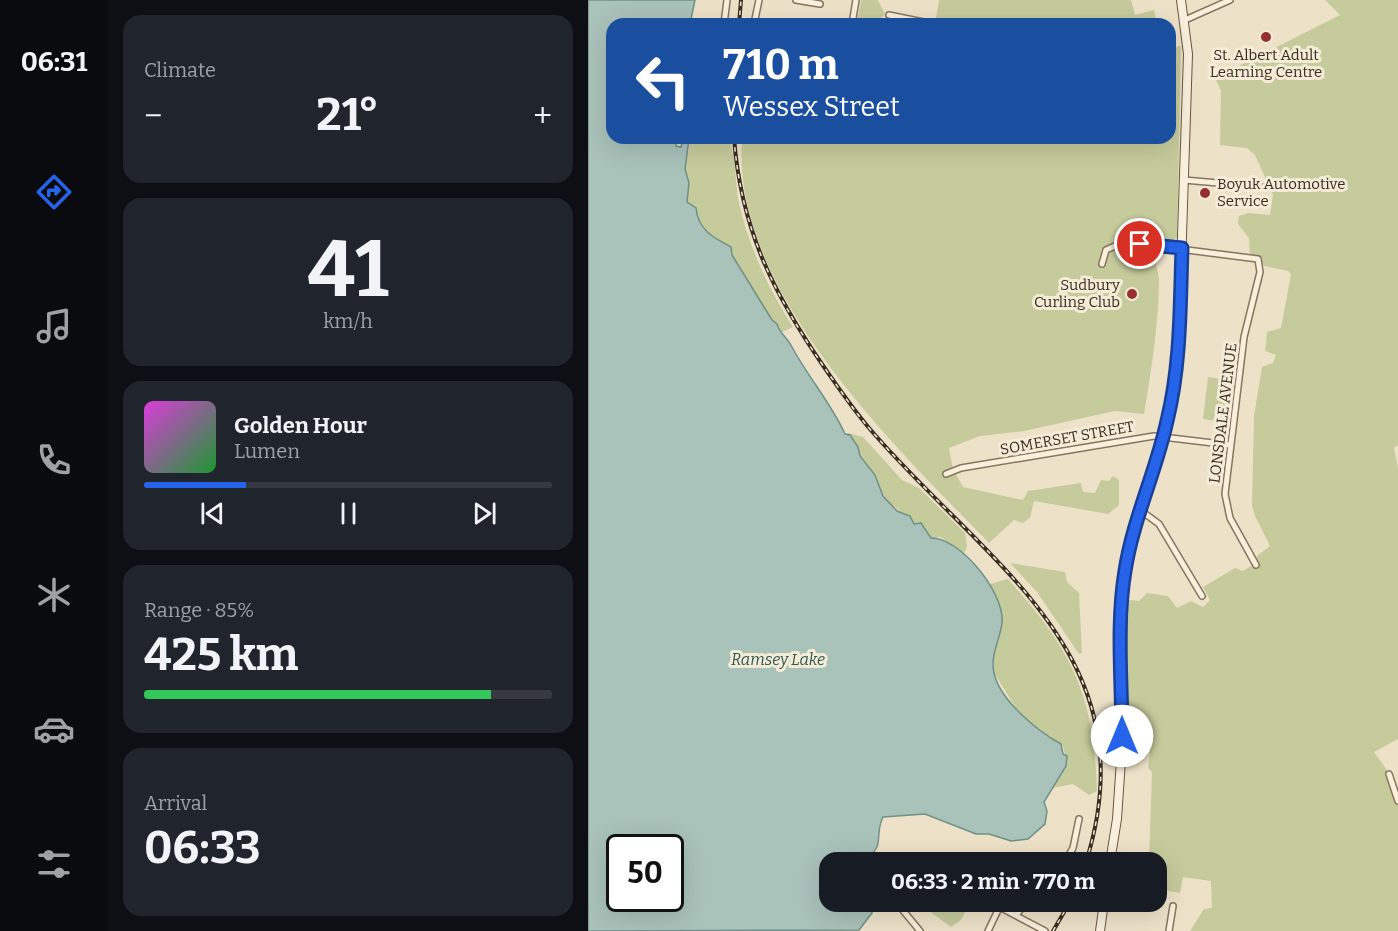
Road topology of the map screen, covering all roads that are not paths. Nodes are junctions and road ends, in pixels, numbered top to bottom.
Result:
1 (727, 0) edge
2 (759, 0) edge
3 (796, 0) edge
4 (856, 0) edge
5 (1181, 0) edge
6 (1230, 0) edge
7 (820, 4) dead end
8 (889, 15) dead end
9 (725, 18) edge
10 (755, 18) edge
11 (853, 18) edge
12 (904, 18) edge
13 (1185, 20) junction
14 (1184, 180) junction
15 (1274, 188) dead end
16 (1182, 248) junction
17 (1102, 264) dead end
18 (1164, 436) junction
19 (1230, 445) junction
20 (946, 474) dead end
21 (1140, 510) junction
22 (1256, 565) dead end
23 (1202, 596) dead end
24 (1389, 774) dead end
25 (1398, 801) edge
26 (1079, 819) dead end
27 (1071, 852) edge
28 (1112, 852) edge
29 (1173, 906) dead end
30 (904, 912) edge
31 (997, 912) edge
32 (1013, 912) edge
33 (1103, 912) edge
34 (1017, 914) joint
35 (1102, 930) edge
36 (920, 931) edge
37 (988, 931) edge
38 (1045, 931) edge
39 (1169, 931) edge

1 - 9 street
2 - 10 street
3 - 7 street
4 - 11 street
5 - 13 main road
6 - 13 street
8 - 12 street
13 - 14 main road
14 - 15 street
14 - 16 main road
16 - 17 street
16 - 18 main road
16 - 19 street, LONSDALE AVENUE
18 - 19 street, SOMERSET STREET
18 - 20 street, SOMERSET STREET
18 - 21 main road
19 - 22 street, LONSDALE AVENUE
21 - 23 street
21 - 28 main road
24 - 25 street
26 - 27 street
29 - 39 street
30 - 36 street
31 - 37 street
32 - 34 street
33 - 35 main road
34 - 38 street

